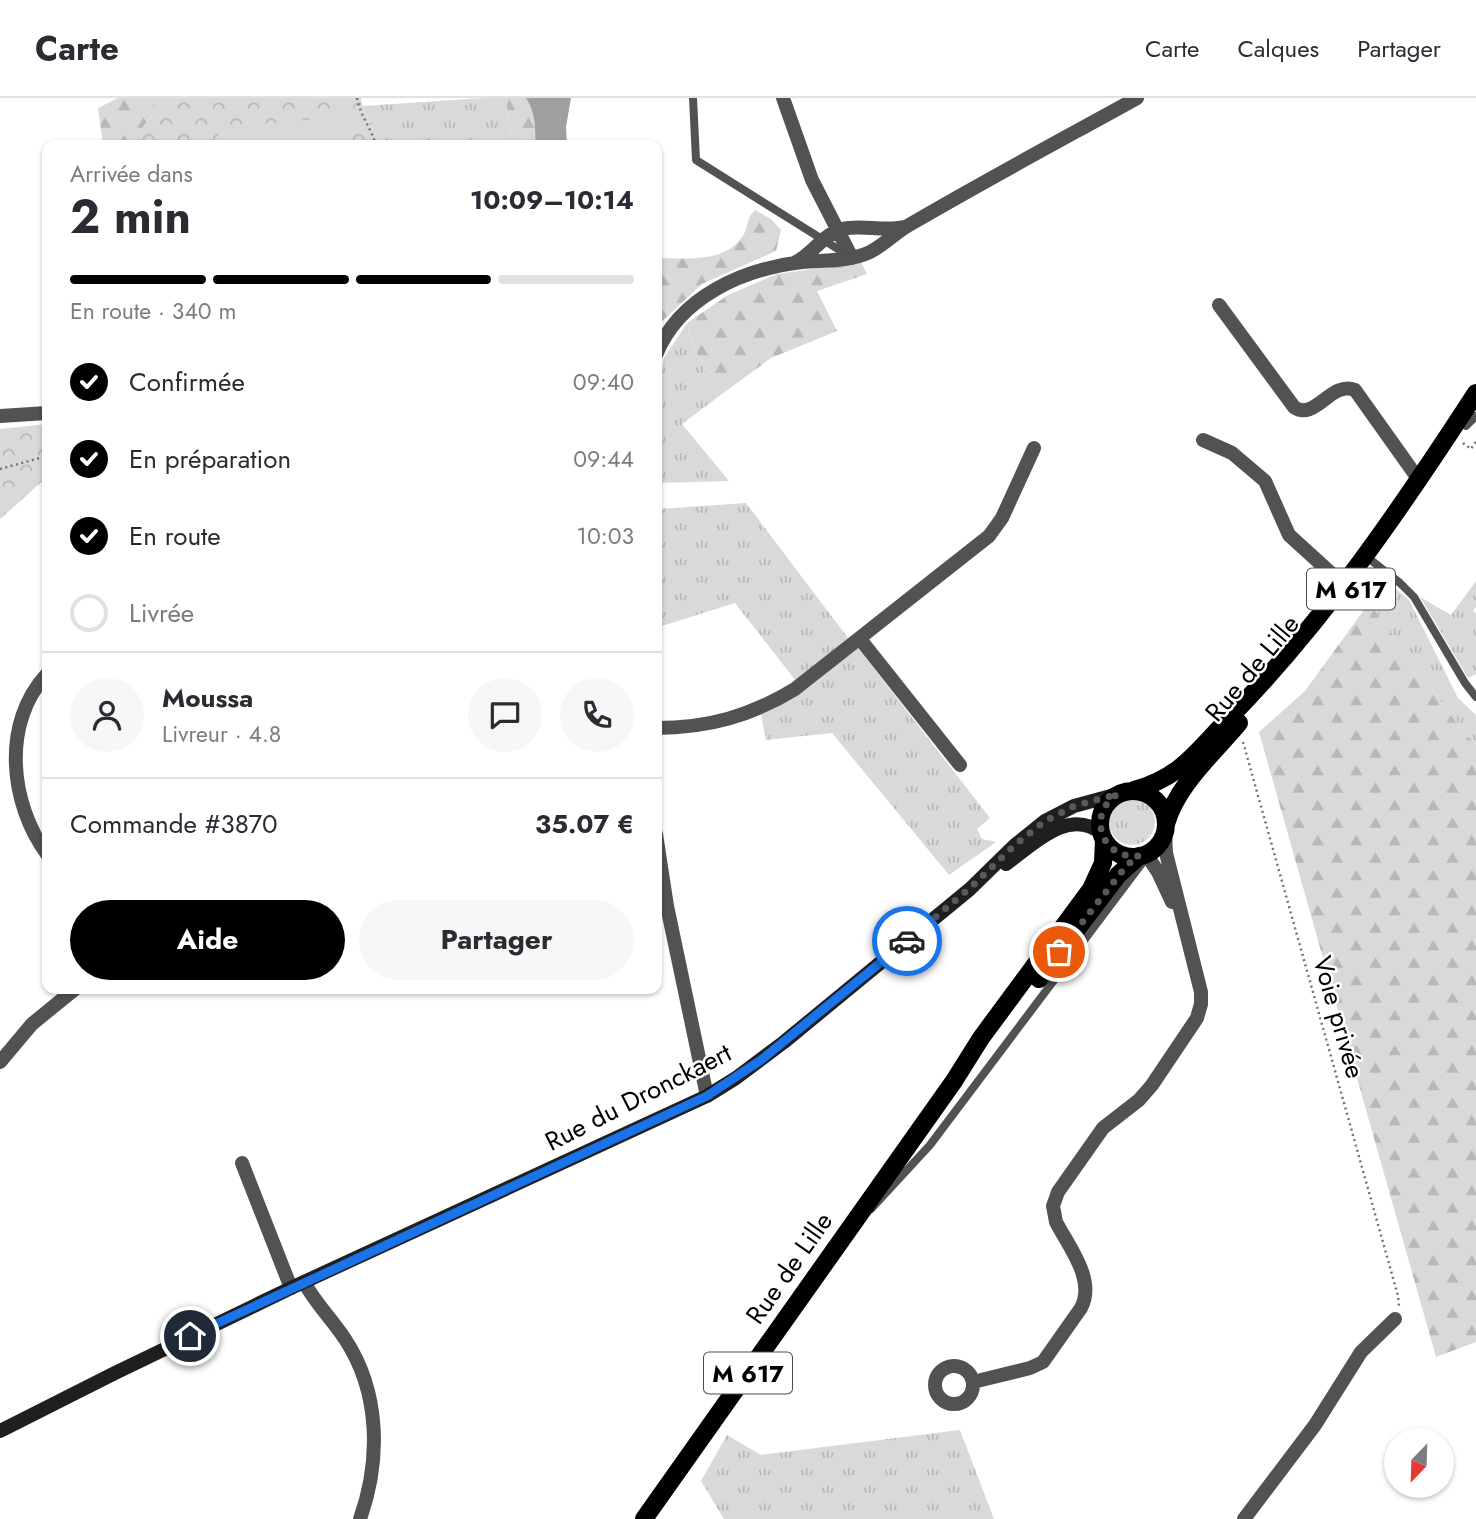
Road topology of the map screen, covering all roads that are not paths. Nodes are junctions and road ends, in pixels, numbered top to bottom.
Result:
1 (693, 98) edge
2 (783, 98) edge
3 (1137, 98) edge
4 (908, 225) junction
5 (837, 231) junction
6 (823, 242) junction
7 (852, 257) junction
8 (791, 264) junction
9 (1219, 305) dead end
10 (662, 344) edge
11 (1476, 393) edge
12 (1476, 408) edge
13 (42, 413) edge
14 (0, 416) edge
15 (1469, 426) edge
16 (1203, 440) dead end
17 (1034, 448) dead end
18 (1419, 480) junction
19 (1372, 561) junction
20 (1344, 584) junction
21 (860, 639) junction
22 (42, 682) edge
23 (1476, 697) edge
24 (662, 728) edge
25 (960, 765) dead end
26 (1126, 792) junction
27 (1165, 828) junction
28 (1102, 836) junction
29 (42, 846) edge
30 (1146, 854) junction
31 (970, 888) junction
32 (662, 891) edge
33 (1188, 939) junction
34 (69, 994) edge
35 (0, 1062) edge
36 (954, 1081) junction
37 (707, 1096) junction
38 (242, 1163) dead end
39 (848, 1230) junction
40 (297, 1285) junction
41 (1395, 1319) road end
42 (973, 1382) dead end
43 (0, 1431) edge
44 (360, 1519) edge
45 (644, 1519) edge
46 (1244, 1519) edge

1 - 6 lane
2 - 5 street
3 - 4 street
4 - 5 street
4 - 7 street
5 - 6 street
5 - 7 street
6 - 7 lane
6 - 8 street
7 - 8 street
8 - 10 street
9 - 18 street
11 - 18 main road, M 617
12 - 15 main road, Rue de Lille / M 617
13 - 14 street
15 - 19 main road, Rue de Lille / M 617
16 - 20 street
17 - 21 street
18 - 20 main road, M 617
19 - 23 lane
19 - 27 main road, Rue de Lille / M 617
20 - 26 main road, Rue de Lille / M 617
21 - 24 street
21 - 25 street
22 - 29 street
26 - 27 main road
26 - 28 main road
26 - 31 main road, Rue du Dronckaert
27 - 30 main road
27 - 33 street
28 - 30 main road
28 - 31 main road, Rue du Dronckaert
28 - 36 main road, Rue de Lille / M 617
30 - 33 street
30 - 36 main road, Rue de Lille / M 617
30 - 39 lane
31 - 37 main road, Rue du Dronckaert
32 - 37 street
33 - 42 street
34 - 35 street
36 - 39 main road, Rue de Lille / M 617
37 - 40 main road, Rue du Dronckaert
38 - 40 street
39 - 45 main road, Rue de Lille / M 617
40 - 43 main road, Rue du Dronckaert
40 - 44 street
41 - 46 street

